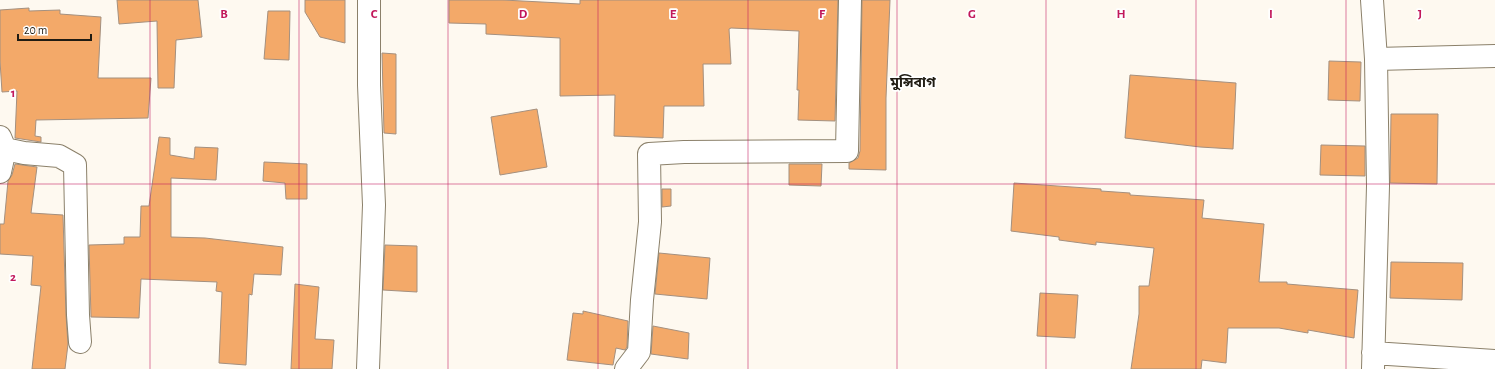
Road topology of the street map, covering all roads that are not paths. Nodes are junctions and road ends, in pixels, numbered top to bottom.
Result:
1 (370, 0) edge
2 (850, 0) edge
3 (1372, 0) edge
4 (1495, 56) edge
5 (1376, 58) junction
6 (3, 143) edge
7 (0, 172) edge
8 (80, 342) dead end
9 (1373, 361) edge
10 (1495, 361) edge
11 (368, 369) edge
12 (626, 369) edge

1 - 11 street
2 - 12 street
3 - 5 street
4 - 5 street
5 - 9 street
6 - 7 street
6 - 8 street
9 - 10 street

